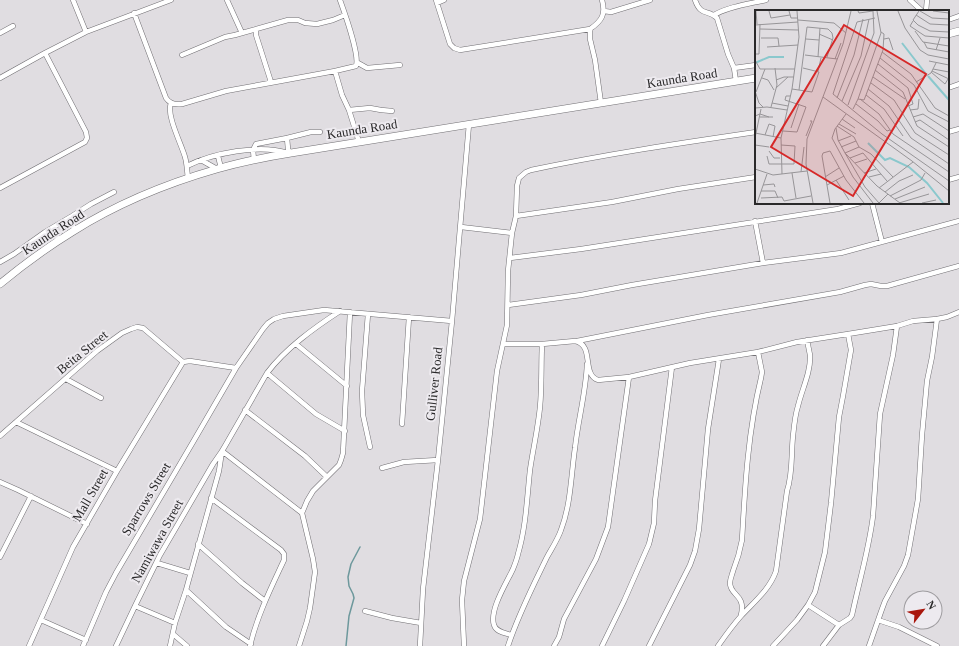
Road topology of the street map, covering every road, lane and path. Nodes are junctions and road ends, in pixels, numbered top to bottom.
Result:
1 (73, 0) edge
2 (171, 0) edge
3 (227, 0) edge
4 (340, 0) edge
5 (444, 0) edge
6 (602, 0) edge
7 (650, 0) edge
8 (695, 0) edge
9 (766, 0) edge
10 (910, 0) edge
11 (927, 0) edge
12 (437, 1) edge
13 (921, 10) edge
14 (926, 10) edge
15 (604, 11) junction
16 (134, 13) junction
17 (345, 15) junction
18 (714, 15) junction
19 (959, 16) edge
20 (949, 20) edge
21 (13, 26) dead end
22 (590, 29) junction
23 (256, 30) junction
24 (959, 30) edge
25 (86, 32) junction
26 (0, 33) edge
27 (242, 33) junction
28 (949, 34) edge
29 (45, 53) junction
30 (182, 55) dead end
31 (358, 63) junction
32 (400, 65) dead end
33 (755, 65) edge
34 (734, 68) junction
35 (335, 71) junction
36 (0, 78) edge
37 (755, 78) edge
38 (736, 81) junction
39 (271, 82) junction
40 (959, 84) edge
41 (949, 88) edge
42 (171, 103) junction
43 (601, 103) junction
44 (348, 110) junction
45 (392, 111) dead end
46 (469, 124) junction
47 (959, 129) edge
48 (320, 132) dead end
49 (755, 132) edge
50 (949, 132) edge
51 (287, 138) junction
52 (359, 142) junction
53 (253, 150) junction
54 (290, 153) junction
55 (218, 156) junction
56 (201, 160) junction
57 (254, 160) junction
58 (187, 166) junction
59 (219, 169) junction
60 (755, 177) edge
61 (959, 177) edge
62 (188, 178) junction
63 (949, 180) edge
64 (0, 188) edge
65 (114, 192) dead end
66 (856, 204) edge
67 (872, 204) edge
68 (516, 216) junction
69 (69, 218) junction
70 (755, 221) junction
71 (959, 221) edge
72 (461, 227) junction
73 (51, 229) junction
74 (74, 230) junction
75 (512, 233) junction
76 (59, 240) junction
77 (882, 242) junction
78 (510, 258) junction
79 (0, 262) edge
80 (763, 263) junction
81 (959, 266) edge
82 (0, 284) edge
83 (508, 305) junction
84 (340, 311) junction
85 (350, 312) junction
86 (959, 312) edge
87 (368, 314) junction
88 (409, 317) junction
89 (937, 319) junction
90 (452, 321) junction
91 (897, 326) junction
92 (848, 334) junction
93 (807, 340) junction
94 (575, 341) junction
95 (296, 344) junction
96 (503, 344) junction
97 (542, 344) junction
98 (758, 352) junction
99 (587, 355) junction
100 (719, 359) junction
101 (183, 362) junction
102 (672, 367) junction
103 (236, 368) junction
104 (267, 373) junction
105 (628, 377) junction
106 (66, 379) junction
107 (347, 386) junction
108 (101, 398) dead end
109 (246, 410) junction
110 (16, 422) junction
111 (402, 424) dead end
112 (345, 431) junction
113 (0, 436) edge
114 (370, 447) dead end
115 (222, 451) junction
116 (438, 460) junction
117 (382, 468) dead end
118 (117, 471) junction
119 (326, 477) junction
120 (0, 482) edge
121 (31, 496) junction
122 (211, 498) junction
123 (302, 513) junction
124 (87, 524) junction
125 (198, 544) junction
126 (0, 557) edge
127 (157, 563) junction
128 (190, 573) junction
129 (186, 590) junction
130 (265, 601) junction
131 (808, 605) junction
132 (135, 606) junction
133 (366, 611) dead end
134 (741, 616) junction
135 (41, 620) junction
136 (878, 620) junction
137 (175, 623) junction
138 (421, 623) junction
139 (839, 625) junction
140 (173, 634) junction
141 (512, 635) junction
142 (86, 640) junction
143 (250, 645) edge
144 (29, 646) edge
145 (83, 646) edge
146 (116, 646) edge
147 (170, 646) edge
148 (187, 646) edge
149 (299, 646) edge
150 (420, 646) edge
151 (464, 646) edge
152 (508, 646) edge
153 (554, 646) edge
154 (603, 646) edge
155 (649, 646) edge
156 (718, 646) edge
157 (773, 646) edge
158 (823, 646) edge
159 (869, 646) edge
160 (937, 646) edge

1 - 25 street
2 - 16 street
3 - 27 street
4 - 17 street
5 - 12 street
6 - 15 street
7 - 15 street
8 - 18 street
9 - 18 street
10 - 13 street
11 - 14 street
12 - 22 street
15 - 22 street
16 - 25 street
16 - 42 street
17 - 23 street
17 - 31 street
18 - 34 street
19 - 20 street
21 - 26 street
22 - 43 street
23 - 27 street
23 - 39 street
24 - 28 main road
25 - 29 street
27 - 30 street
29 - 36 street
29 - 64 street
31 - 32 street
31 - 35 street
33 - 34 street
34 - 38 street
35 - 39 street
35 - 44 street
37 - 38 main road, Kaunda Road
38 - 43 main road, Kaunda Road
39 - 42 street
40 - 41 street
42 - 58 street
43 - 46 main road, Kaunda Road
44 - 45 street
44 - 52 street
46 - 52 main road, Kaunda Road
46 - 72 street, Gulliver Road
47 - 50 street
48 - 51 street
49 - 68 street
51 - 53 street
51 - 54 street
52 - 54 main road, Kaunda Road
53 - 54 street
53 - 55 street
53 - 57 street
54 - 57 main road, Kaunda Road
55 - 56 street
55 - 59 street
56 - 58 street
56 - 59 street
57 - 59 main road, Kaunda Road
58 - 62 street
59 - 62 main road, Kaunda Road
60 - 68 street
61 - 63 street
62 - 74 main road, Kaunda Road
65 - 69 street
66 - 70 street
67 - 77 street
68 - 75 street
69 - 73 street
69 - 74 street
70 - 78 street
70 - 80 street
71 - 77 street
72 - 75 street
72 - 90 street, Gulliver Road
73 - 76 street
73 - 79 street
74 - 76 main road, Kaunda Road
75 - 78 street
76 - 82 main road, Kaunda Road
77 - 80 street
78 - 83 street
80 - 83 street
81 - 94 street
83 - 96 street
84 - 85 street, Sparrows Street
84 - 95 street, Namiwawa Street
84 - 103 street, Sparrows Street
85 - 87 street, Sparrows Street
85 - 107 street
86 - 89 street
87 - 88 street, Sparrows Street
87 - 114 street
88 - 90 street, Sparrows Street
88 - 111 street
89 - 91 street
89 - 136 street
90 - 116 street, Gulliver Road
91 - 92 street
91 - 139 street
92 - 93 street
92 - 131 street
93 - 98 street
93 - 134 street
94 - 97 street
94 - 99 street
95 - 104 street, Namiwawa Street
95 - 107 street
96 - 97 street
96 - 151 street
97 - 141 street
98 - 100 street
98 - 134 street
99 - 105 street
99 - 141 street
100 - 102 street
100 - 155 street
101 - 103 street
101 - 106 street, Beita Street
101 - 118 street, Mall Street
102 - 105 street
102 - 154 street
103 - 142 street, Sparrows Street
104 - 109 street, Namiwawa Street
104 - 112 street
105 - 153 street
106 - 108 street
106 - 110 street, Beita Street
107 - 112 street
109 - 115 street, Namiwawa Street
109 - 119 street
110 - 113 street, Beita Street
110 - 118 street
112 - 119 street
115 - 122 street
115 - 123 street
115 - 127 street, Namiwawa Street
116 - 117 street
116 - 138 street, Gulliver Road
118 - 124 street, Mall Street
119 - 123 street
120 - 121 street
121 - 124 street
121 - 126 street
122 - 125 street
122 - 130 street
123 - 149 street
124 - 135 street, Mall Street
125 - 128 street
125 - 130 street
127 - 128 street
127 - 132 street, Namiwawa Street
128 - 129 street
129 - 137 street
129 - 143 street
130 - 143 street
131 - 139 street
131 - 157 street
132 - 137 street
132 - 146 street, Namiwawa Street
133 - 138 street
134 - 156 street
135 - 142 street
135 - 144 street, Mall Street
136 - 159 street
136 - 160 street
137 - 140 street
138 - 150 street, Gulliver Road
139 - 158 street
140 - 147 street
140 - 148 street
141 - 152 street
142 - 145 street, Sparrows Street

